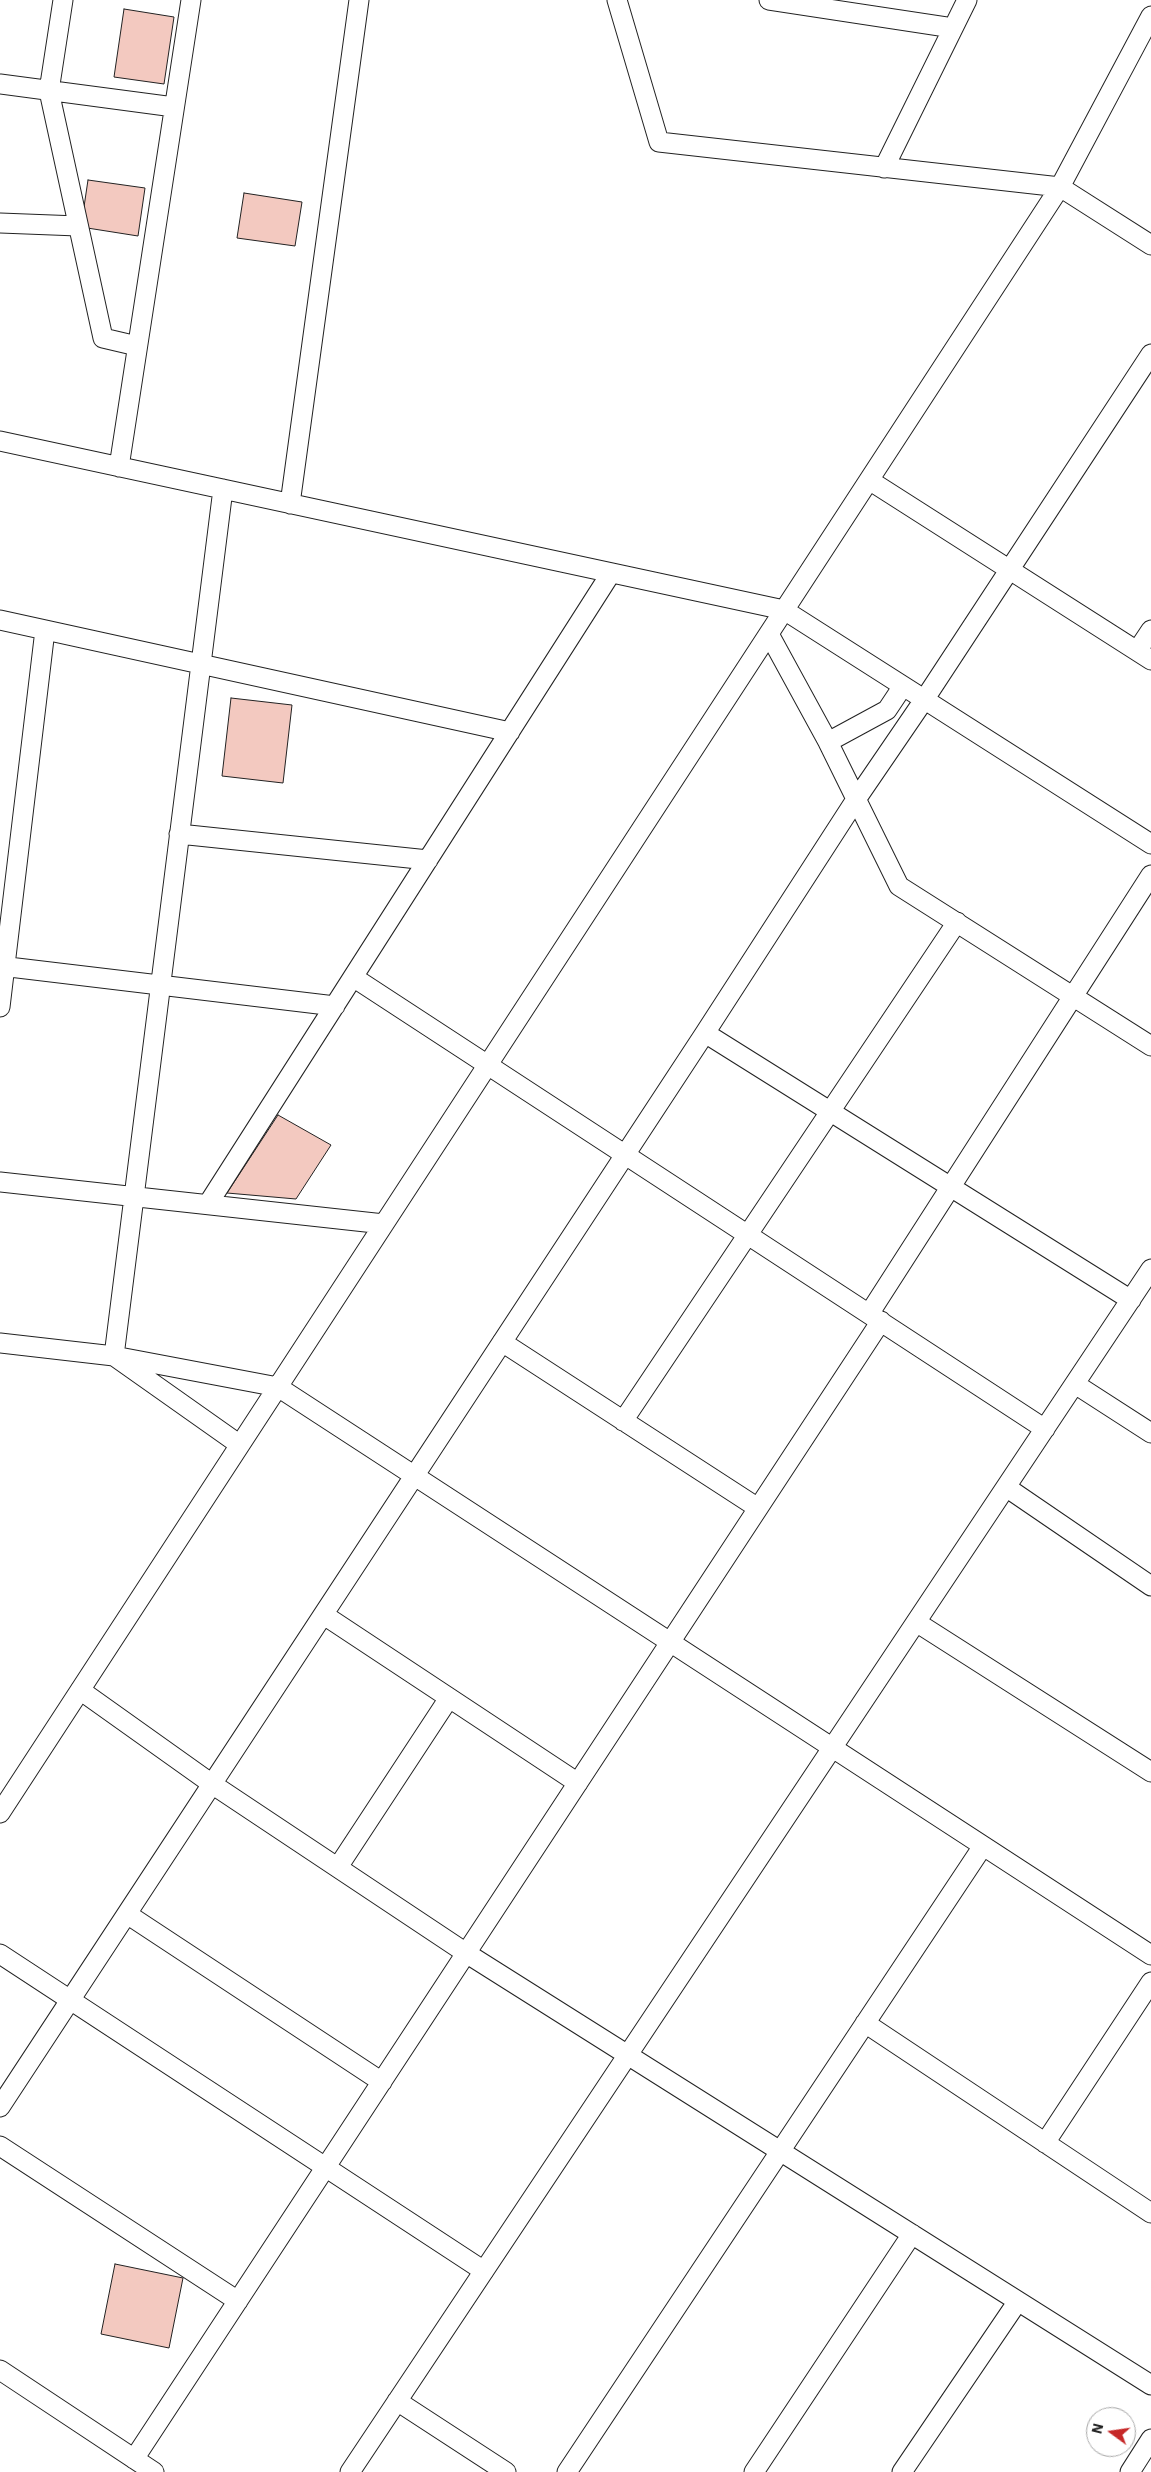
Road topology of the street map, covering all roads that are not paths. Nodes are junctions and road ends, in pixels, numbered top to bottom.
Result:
1 (63, 0) edge
2 (191, 0) edge
3 (358, 0) edge
4 (617, 0) edge
5 (769, 0) edge
6 (967, 0) edge
7 (1151, 16) edge
8 (953, 28) junction
9 (0, 84) edge
10 (49, 91) junction
11 (174, 107) junction
12 (884, 168) junction
13 (1060, 187) junction
14 (0, 223) edge
15 (78, 226) junction
16 (1151, 245) edge
17 (137, 346) junction
18 (1151, 354) edge
19 (0, 441) edge
20 (119, 467) junction
21 (869, 480) junction
22 (223, 489) junction
23 (290, 504) junction
24 (1010, 570) junction
25 (611, 573) junction
26 (784, 610) junction
27 (0, 620) edge
28 (46, 630) junction
29 (1151, 630) edge
30 (769, 634) junction
31 (1144, 656) edge
32 (200, 664) junction
33 (903, 686) junction
34 (924, 700) junction
35 (510, 732) junction
36 (828, 742) junction
37 (855, 800) junction
38 (179, 834) junction
39 (1151, 844) edge
40 (428, 860) junction
41 (1151, 875) edge
42 (957, 922) junction
43 (2, 966) edge
44 (354, 977) junction
45 (160, 985) junction
46 (1073, 996) junction
47 (335, 1006) junction
48 (0, 1007) edge
49 (705, 1033) junction
50 (1151, 1046) edge
51 (488, 1065) junction
52 (830, 1111) junction
53 (626, 1154) junction
54 (0, 1182) edge
55 (950, 1187) junction
56 (134, 1196) junction
57 (208, 1204) junction
58 (384, 1224) junction
59 (748, 1234) junction
60 (1151, 1270) edge
61 (1130, 1300) junction
62 (875, 1318) junction
63 (502, 1342) junction
64 (0, 1343) edge
65 (114, 1356) junction
66 (1075, 1384) junction
67 (278, 1387) junction
68 (623, 1421) junction
69 (1045, 1429) junction
70 (1151, 1433) edge
71 (240, 1445) junction
72 (415, 1476) junction
73 (1006, 1487) junction
74 (758, 1508) junction
75 (1151, 1586) edge
76 (324, 1615) junction
77 (916, 1622) junction
78 (670, 1642) junction
79 (80, 1690) junction
80 (449, 1698) junction
81 (832, 1748) junction
82 (1151, 1772) edge
83 (578, 1783) junction
84 (212, 1784) junction
85 (0, 1813) edge
86 (983, 1846) junction
87 (338, 1867) junction
88 (127, 1914) junction
89 (466, 1953) junction
90 (0, 1954) edge
91 (1151, 1955) edge
92 (1151, 1982) edge
93 (71, 2000) junction
94 (865, 2023) junction
95 (628, 2054) junction
96 (382, 2082) junction
97 (0, 2108) edge
98 (1045, 2143) junction
99 (0, 2146) edge
100 (780, 2151) junction
101 (326, 2167) junction
102 (1151, 2213) edge
103 (912, 2234) junction
104 (484, 2271) junction
105 (1018, 2301) junction
106 (238, 2302) junction
107 (3, 2378) edge
108 (1151, 2385) edge
109 (397, 2401) junction
110 (1151, 2439) edge
111 (146, 2468) edge
112 (763, 2469) edge
113 (350, 2472) edge
114 (506, 2472) edge
115 (567, 2472) edge
116 (902, 2472) edge
117 (1130, 2472) edge

1 - 10 street
2 - 11 street
3 - 23 street
4 - 12 street
5 - 8 street
6 - 8 street
7 - 13 street
8 - 12 street
9 - 10 street
10 - 11 street
10 - 15 street
11 - 17 street
12 - 13 street
13 - 16 street
13 - 21 street
14 - 15 street
15 - 17 street
17 - 20 street
18 - 24 street
19 - 20 street
20 - 22 street
21 - 24 street
21 - 26 street
22 - 23 street
22 - 32 street
23 - 25 street
24 - 31 street
24 - 34 street
25 - 26 street
25 - 35 street
26 - 30 street
26 - 33 street
27 - 28 street
28 - 32 street
28 - 43 street
29 - 31 street
30 - 36 street
30 - 51 street
32 - 35 street
32 - 38 street
33 - 34 street
33 - 36 street
34 - 37 street
34 - 39 street
35 - 40 street
36 - 37 street
37 - 42 street
37 - 49 street
38 - 40 street
38 - 45 street
40 - 44 street
41 - 46 street
42 - 46 street
42 - 52 street
43 - 45 street
43 - 48 street
44 - 47 street
44 - 51 street
45 - 47 street
45 - 56 street
46 - 50 street
46 - 55 street
47 - 57 street
49 - 52 street
49 - 53 street
51 - 53 street
51 - 58 street
52 - 55 street
52 - 59 street
53 - 59 street
53 - 63 street
54 - 56 street
55 - 61 street
55 - 62 street
56 - 57 street
56 - 65 street
57 - 58 street
58 - 67 street
59 - 62 street
59 - 68 street
60 - 61 street
61 - 66 street
62 - 69 street
62 - 74 street
63 - 68 street
63 - 72 street
64 - 65 street
65 - 67 street
65 - 71 street
66 - 69 street
66 - 70 street
67 - 71 street
67 - 72 street
68 - 74 street
69 - 73 street
71 - 79 street
72 - 76 street
72 - 78 street
73 - 75 street
73 - 77 street
74 - 78 street
76 - 80 street
76 - 84 street
77 - 81 street
77 - 82 street
78 - 81 street
78 - 83 street
79 - 84 street
79 - 85 street
80 - 83 street
80 - 87 street
81 - 86 street
81 - 95 street
83 - 89 street
84 - 87 street
84 - 88 street
86 - 91 street
86 - 94 street
87 - 89 street
88 - 93 street
88 - 96 street
89 - 95 street
89 - 96 street
90 - 93 street
92 - 98 street
93 - 97 street
93 - 101 street
94 - 98 street
94 - 100 street
95 - 100 street
95 - 104 street
96 - 101 street
98 - 102 street
99 - 106 street
100 - 103 street
100 - 115 street
101 - 104 street
101 - 106 street
103 - 105 street
103 - 112 street
104 - 109 street
105 - 108 street
105 - 116 street
106 - 111 street
107 - 111 street
109 - 113 street
109 - 114 street
110 - 117 street

